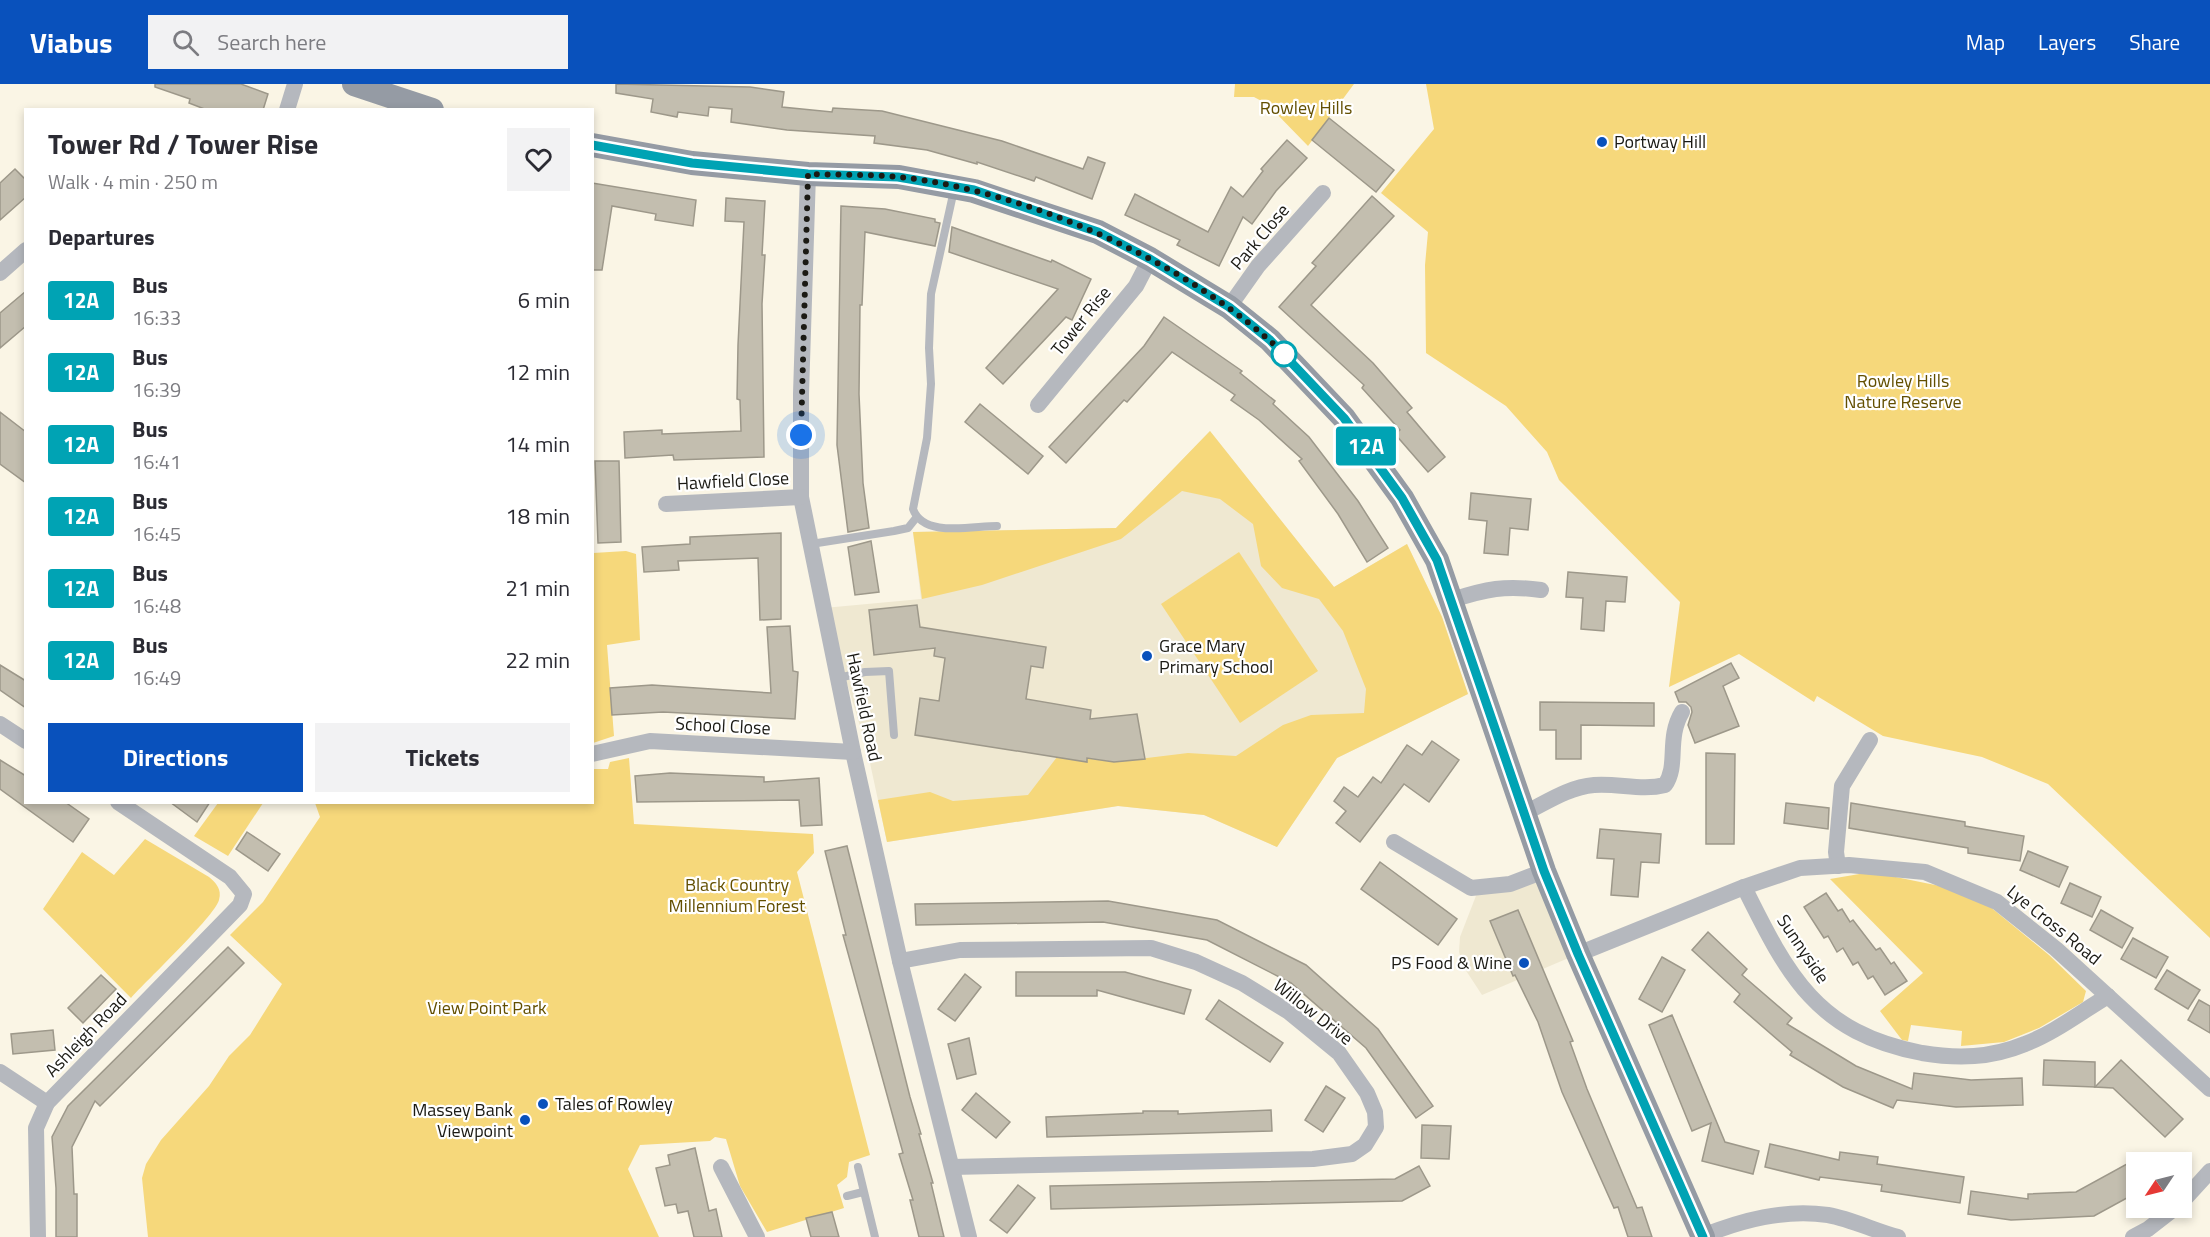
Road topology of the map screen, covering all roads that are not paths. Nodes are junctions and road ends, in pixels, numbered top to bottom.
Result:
1 (295, 84) edge
2 (354, 84) edge
3 (288, 108) edge
4 (426, 108) edge
5 (594, 144) edge
6 (808, 174) junction
7 (954, 187) junction
8 (1323, 193) dead end
9 (24, 252) edge
10 (1150, 259) junction
11 (0, 273) edge
12 (1229, 307) junction
13 (1038, 405) dead end
14 (801, 497) junction
15 (666, 504) dead end
16 (916, 518) junction
17 (997, 526) dead end
18 (811, 544) junction
19 (1541, 590) dead end
20 (1452, 600) junction
21 (838, 678) junction
22 (1682, 712) dead end
23 (0, 724) edge
24 (894, 735) dead end
25 (24, 740) edge
26 (1870, 740) dead end
27 (853, 752) junction
28 (594, 754) edge
29 (121, 804) edge
30 (1525, 813) junction
31 (1394, 842) dead end
32 (1838, 866) junction
33 (1544, 871) junction
34 (1744, 887) junction
35 (1578, 954) junction
36 (900, 961) junction
37 (2108, 996) junction
38 (0, 1072) edge
39 (2210, 1089) edge
40 (47, 1103) junction
41 (721, 1167) dead end
42 (858, 1167) dead end
43 (952, 1167) junction
44 (2210, 1171) edge
45 (2192, 1191) edge
46 (863, 1192) junction
47 (847, 1196) dead end
48 (2162, 1218) edge
49 (38, 1237) edge
50 (757, 1237) edge
51 (875, 1237) edge
52 (969, 1237) edge
53 (1702, 1237) edge
54 (1898, 1237) edge
55 (2133, 1237) edge

1 - 3 street
2 - 4 street
5 - 6 street
6 - 7 street
6 - 14 street, Hawfield Road
7 - 10 street
7 - 16 lane
8 - 12 street, Park Close
9 - 11 street
10 - 12 street
10 - 13 street, Tower Rise
12 - 20 street
14 - 15 street, Hawfield Close
14 - 18 street, Hawfield Road
16 - 17 lane
16 - 18 lane
18 - 21 street, Hawfield Road
19 - 20 street
20 - 30 street
21 - 24 lane
21 - 27 street, Hawfield Road
22 - 30 street
23 - 25 street
26 - 32 street
27 - 28 street, School Close
27 - 36 street, Hawfield Road
29 - 40 street, Ashleigh Road
30 - 33 street
31 - 33 street
32 - 34 street, Lye Cross Road
32 - 37 street, Lye Cross Road
33 - 35 street
34 - 35 street, Lye Cross Road
34 - 37 street, Sunnyside
35 - 53 street
36 - 43 street, Hawfield Road
36 - 43 street, Willow Drive
37 - 39 street, Lye Cross Road
38 - 40 street
40 - 49 street, Ashleigh Road
41 - 50 street
42 - 46 lane
43 - 52 street, Hawfield Road
44 - 45 street
46 - 47 lane
46 - 51 lane
48 - 55 street
53 - 54 street

